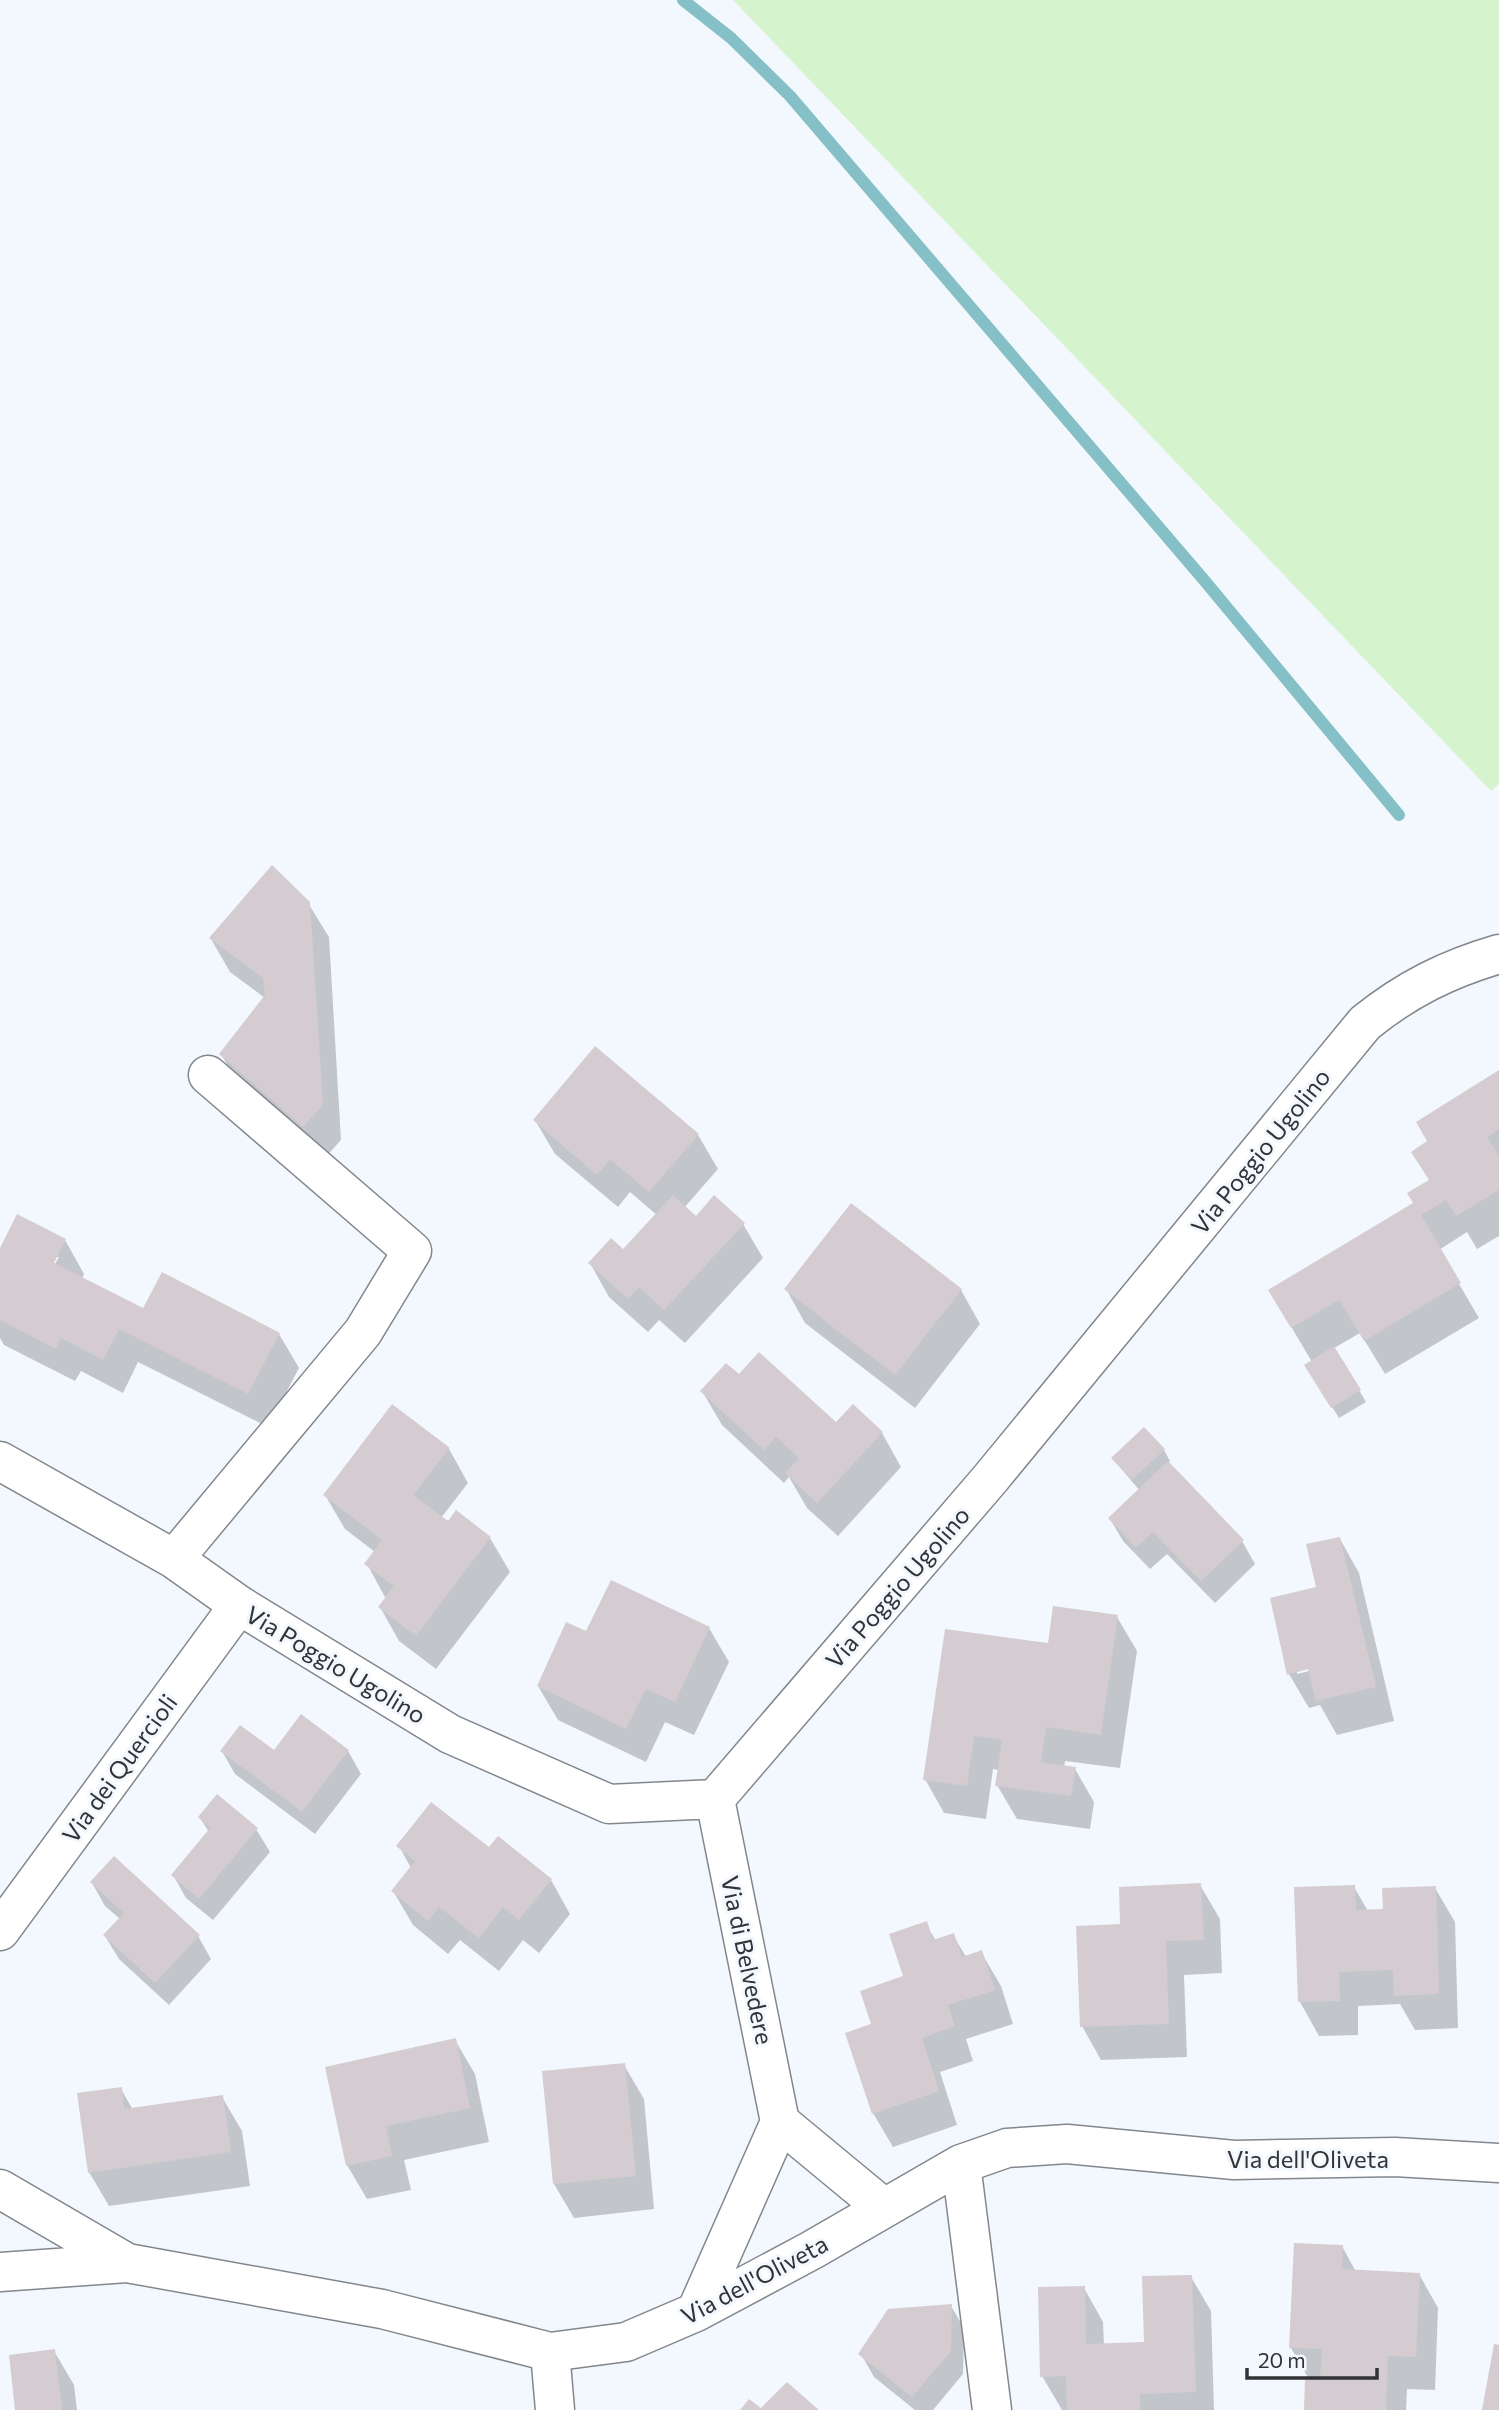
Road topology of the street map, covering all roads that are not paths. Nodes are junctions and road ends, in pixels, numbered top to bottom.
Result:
1 (1499, 954) edge
2 (208, 1074) dead end
3 (0, 1461) edge
4 (174, 1559) junction
5 (239, 1605) junction
6 (715, 1799) junction
7 (0, 1931) edge
8 (780, 2122) junction
9 (1499, 2163) edge
10 (961, 2164) junction
11 (0, 2189) edge
12 (884, 2208) junction
13 (127, 2263) junction
14 (0, 2272) edge
15 (696, 2312) junction
16 (550, 2353) junction
17 (555, 2410) edge
18 (992, 2410) edge

1 - 6 street, Via Poggio Ugolino
2 - 4 street
3 - 4 street, Via Poggio Ugolino
4 - 5 street, Via Poggio Ugolino
5 - 6 street, Via Poggio Ugolino
5 - 7 street, Via dei Quercioli
6 - 8 street, Via di Belvedere
8 - 12 street
8 - 15 street
9 - 10 street, Via dell'Oliveta
10 - 12 street, Via dell'Oliveta
10 - 18 street
11 - 13 street
12 - 15 street, Via dell'Oliveta
13 - 14 street, Via dell'Oliveta
13 - 16 street, Via dell'Oliveta
15 - 16 street, Via dell'Oliveta
16 - 17 street

